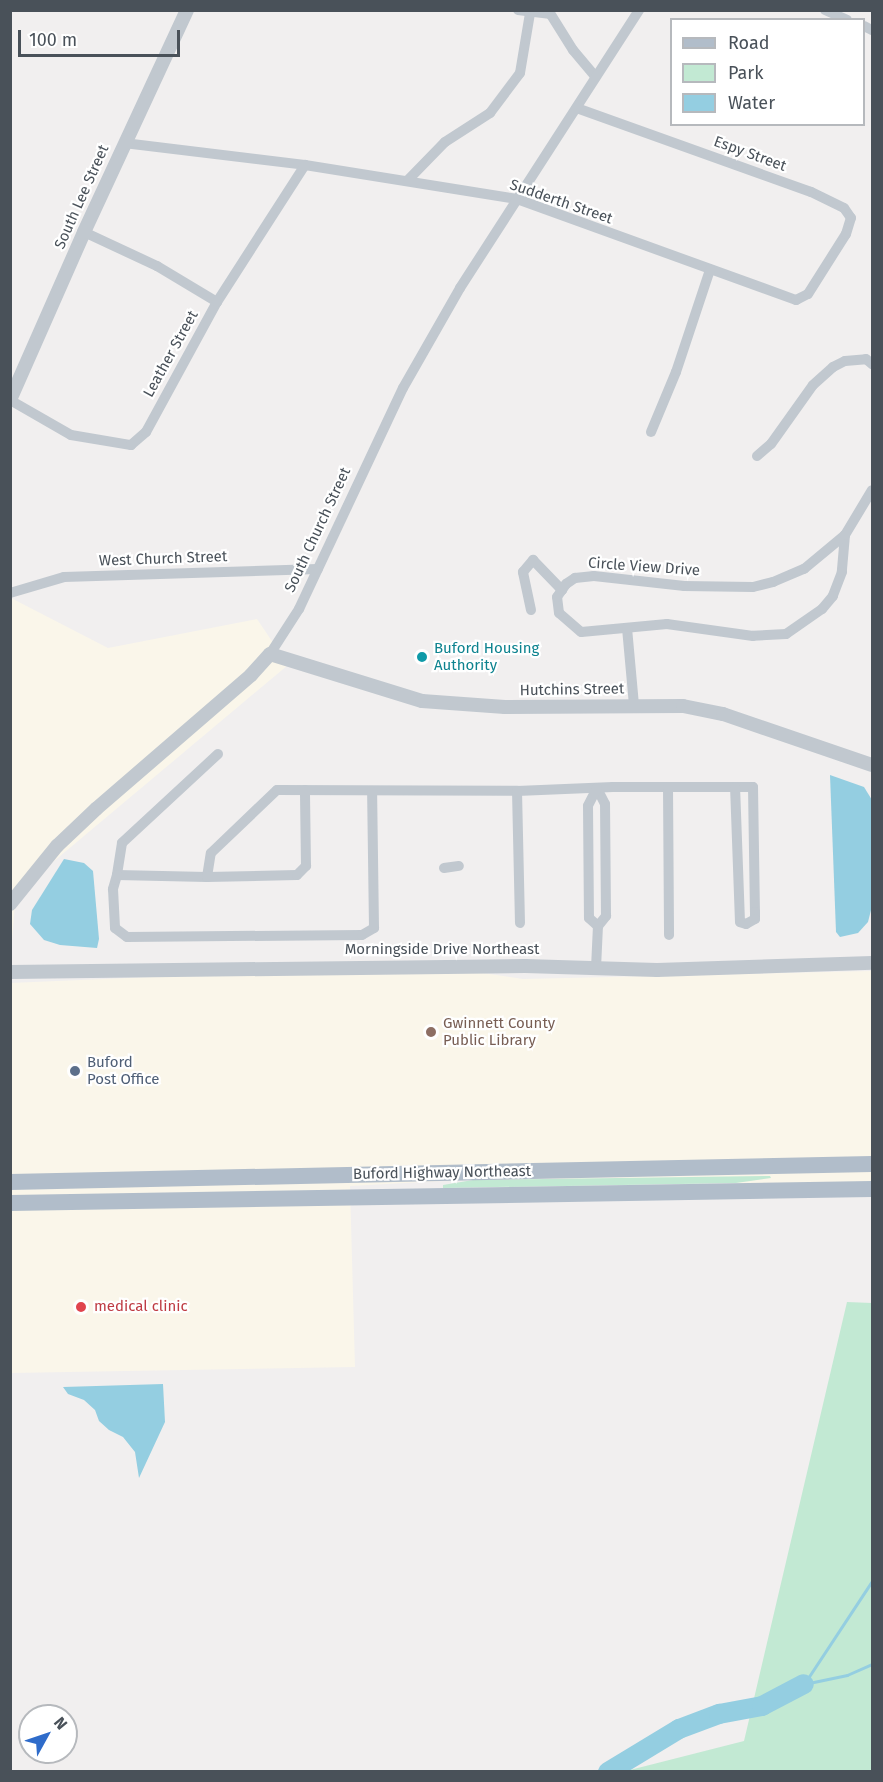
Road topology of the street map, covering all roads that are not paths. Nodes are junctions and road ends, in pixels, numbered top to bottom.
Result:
1 (187, 10) edge
2 (518, 10) edge
3 (639, 10) edge
4 (825, 10) edge
5 (548, 12) edge
6 (530, 13) junction
7 (842, 18) edge
8 (596, 77) junction
9 (577, 108) junction
10 (124, 143) junction
11 (305, 165) junction
12 (408, 180) junction
13 (517, 200) junction
14 (844, 208) joint
15 (84, 232) junction
16 (710, 270) junction
17 (217, 302) junction
18 (873, 364) edge
19 (10, 400) edge
20 (651, 432) dead end
21 (757, 456) dead end
22 (873, 490) edge
23 (845, 535) junction
24 (318, 569) junction
25 (562, 590) junction
26 (10, 593) edge
27 (531, 610) dead end
28 (627, 628) junction
29 (270, 654) junction
30 (634, 705) junction
31 (218, 754) dead end
32 (873, 765) edge
33 (668, 787) junction
34 (735, 787) junction
35 (597, 788) junction
36 (305, 790) junction
37 (517, 791) junction
38 (372, 792) junction
39 (606, 862) junction
40 (754, 863) junction
41 (588, 864) junction
42 (738, 864) junction
43 (459, 866) dead end
44 (444, 868) dead end
45 (117, 875) junction
46 (207, 877) junction
47 (10, 904) edge
48 (520, 923) dead end
49 (598, 926) junction
50 (669, 935) dead end
51 (873, 963) edge
52 (596, 968) junction
53 (10, 972) edge
54 (873, 1164) edge
55 (10, 1182) edge
56 (873, 1189) edge
57 (10, 1203) edge

1 - 10 street, South Lee Street
2 - 6 street
3 - 8 street, South Church Street
4 - 7 street
5 - 6 street
5 - 8 street
6 - 12 street
8 - 9 street, South Church Street
9 - 13 street, South Church Street
9 - 14 street, Espy Street
10 - 11 street, Sudderth Street
10 - 15 street, South Lee Street
11 - 12 street, Sudderth Street
11 - 17 street, Leather Street
12 - 13 street, Sudderth Street
13 - 16 street, Sudderth Street
13 - 24 street, South Church Street
14 - 16 street, Sudderth Street
15 - 17 street
15 - 19 street, South Lee Street
16 - 20 street
17 - 19 street, Leather Street
18 - 21 street
22 - 23 street, Circle View Drive
23 - 25 street, Circle View Drive
23 - 28 street, Circle View Drive
24 - 26 street, West Church Street
24 - 29 street, South Church Street
25 - 27 street
25 - 28 street, Circle View Drive
28 - 30 street
29 - 30 street, Hutchins Street
29 - 47 street, South Church Street
30 - 32 street, Hutchins Street
31 - 45 street
33 - 34 street
33 - 35 street
33 - 50 street
34 - 40 street
34 - 42 street
35 - 37 street
35 - 39 street
35 - 41 street
36 - 38 street
36 - 46 street
36 - 46 street
37 - 38 street
37 - 48 street
38 - 45 street
39 - 41 street
39 - 49 street
40 - 42 street
40 - 42 street
41 - 49 street
43 - 44 street
45 - 46 street
49 - 52 street
51 - 52 street, Morningside Drive Northeast
52 - 53 street, Morningside Drive Northeast
54 - 55 main road, Buford Highway Northeast
56 - 57 main road, Buford Highway Northeast

